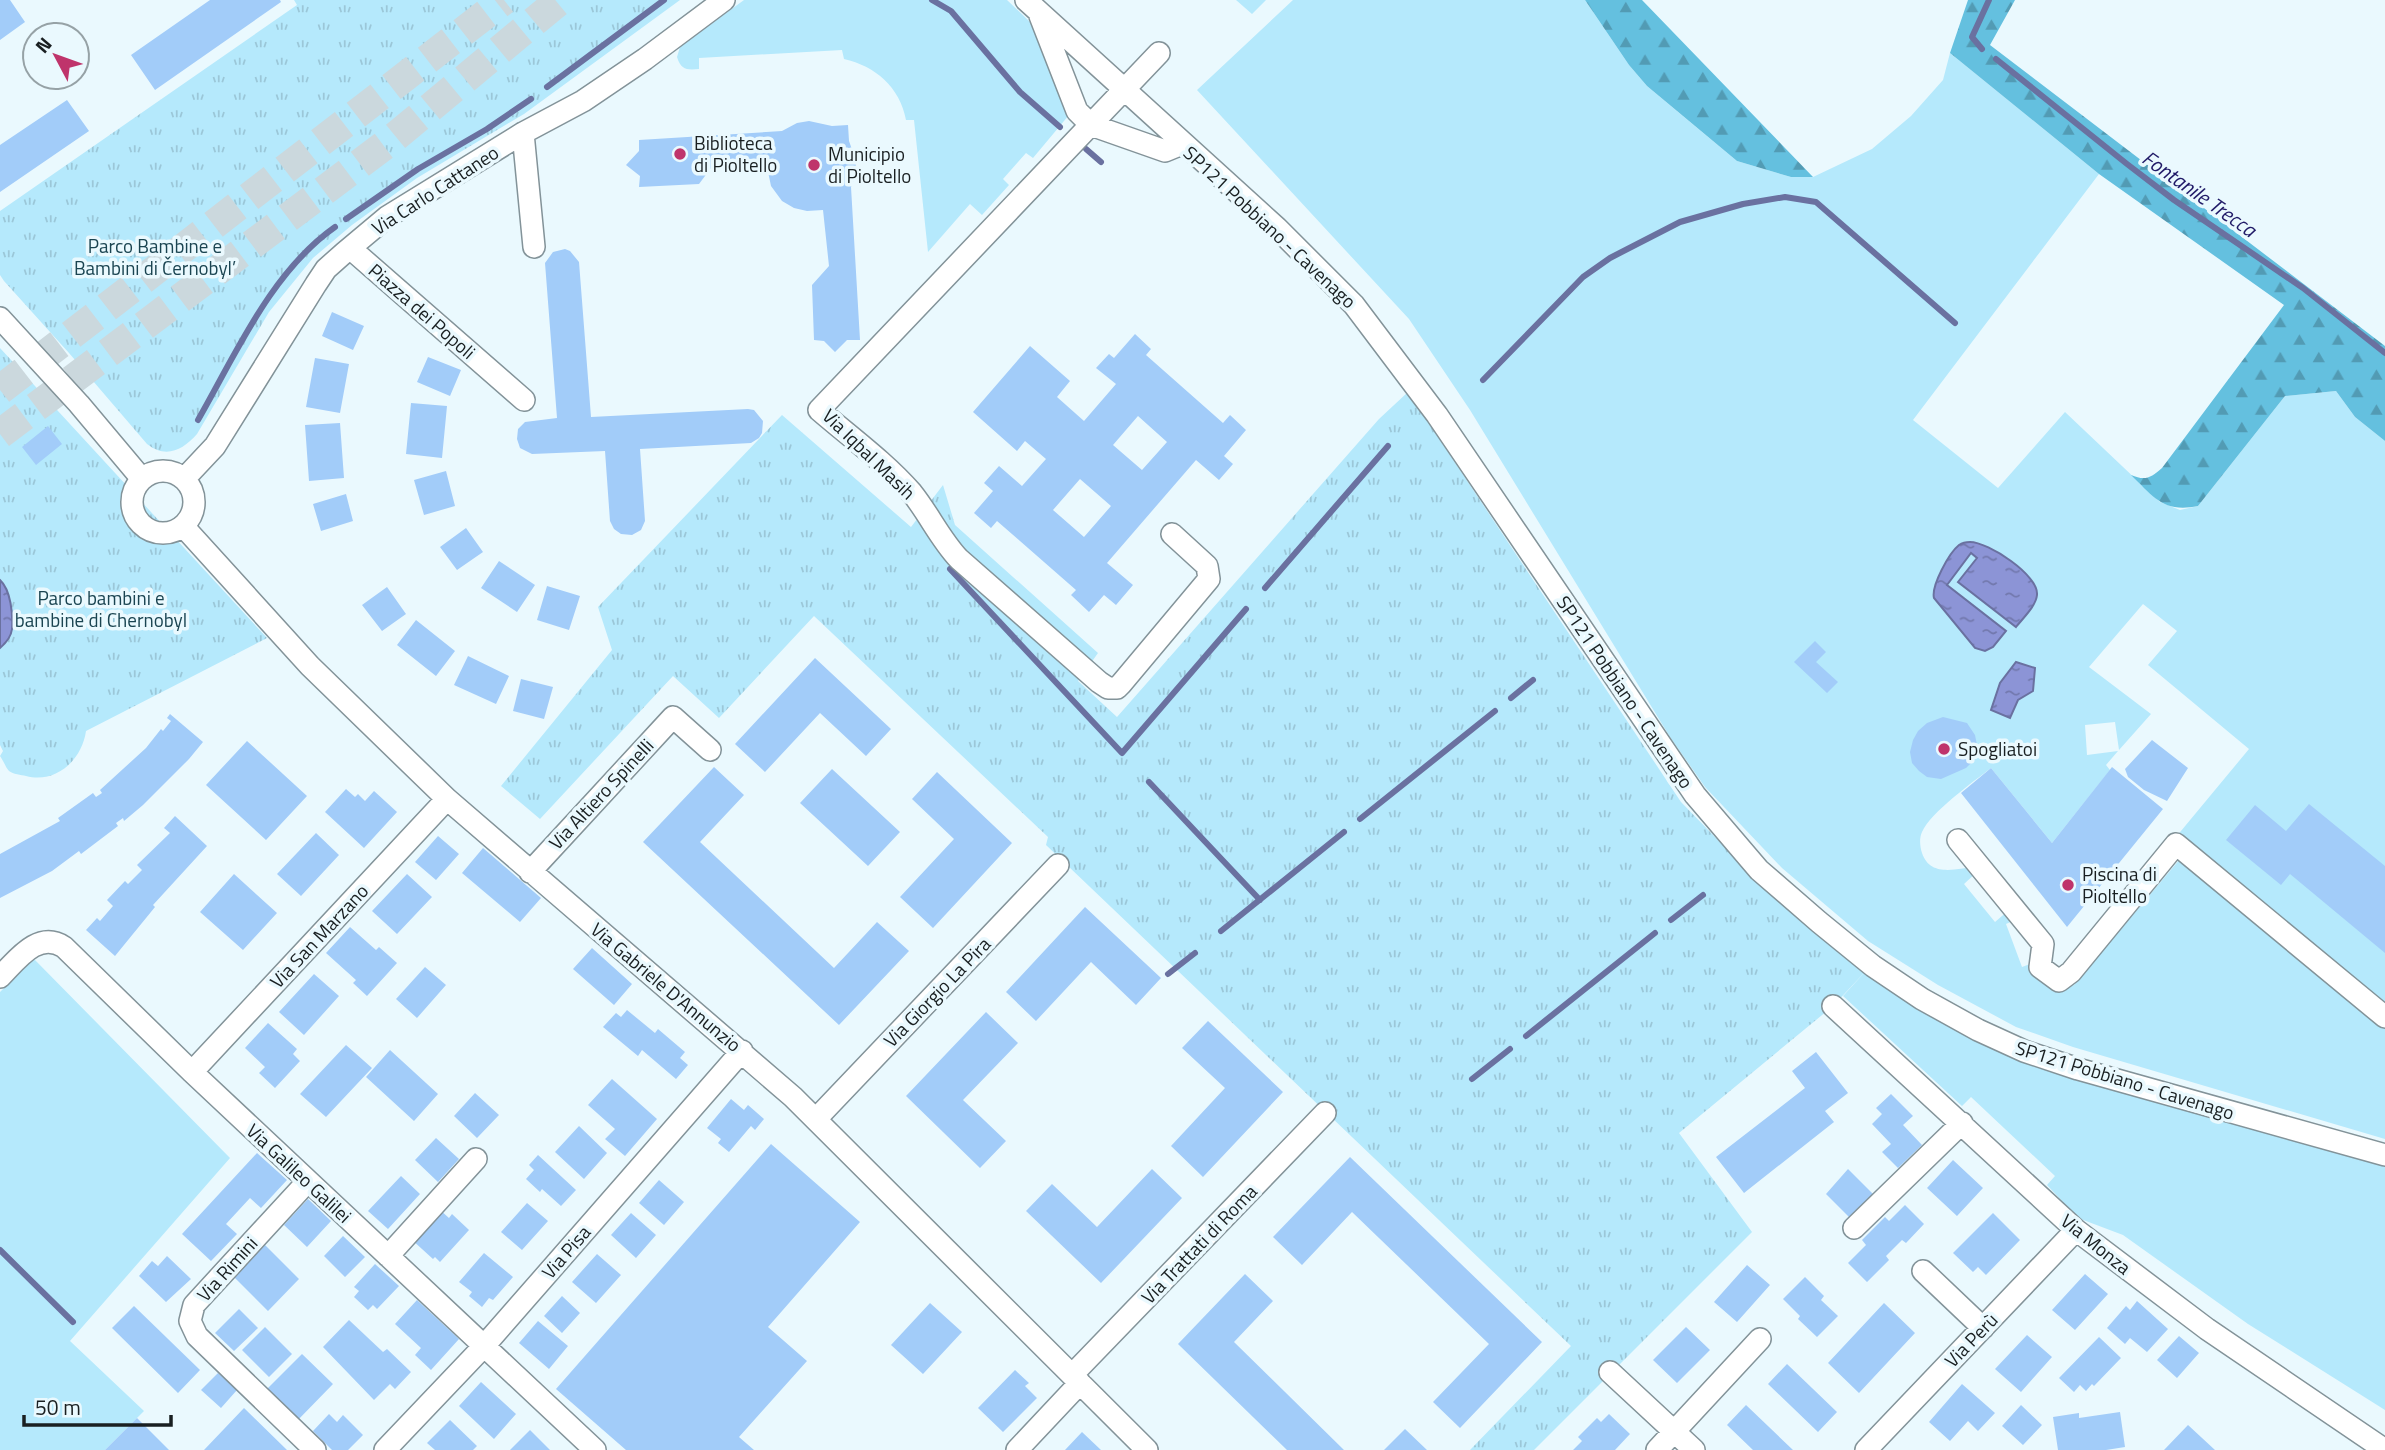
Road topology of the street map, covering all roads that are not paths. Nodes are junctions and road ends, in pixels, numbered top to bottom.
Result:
1 (724, 0) edge
2 (1032, 6) edge
3 (1159, 53) dead end
4 (1124, 90) junction
5 (1091, 125) junction
6 (523, 133) junction
7 (1182, 144) junction
8 (534, 247) dead end
9 (350, 248) junction
10 (1, 318) edge
11 (524, 400) dead end
12 (142, 479) junction
13 (184, 479) junction
14 (183, 526) junction
15 (1172, 534) dead end
16 (710, 750) dead end
17 (447, 799) junction
18 (1958, 840) dead end
19 (1058, 865) dead end
20 (530, 872) junction
21 (0, 977) edge
22 (1833, 1006) dead end
23 (2385, 1017) edge
24 (742, 1051) junction
25 (192, 1073) junction
26 (1325, 1112) dead end
27 (816, 1119) junction
28 (1962, 1123) junction
29 (2385, 1154) edge
30 (476, 1159) dead end
31 (308, 1181) junction
32 (1854, 1228) dead end
33 (2076, 1230) junction
34 (388, 1256) junction
35 (1923, 1272) dead end
36 (1983, 1328) junction
37 (1760, 1339) dead end
38 (484, 1346) junction
39 (1610, 1372) dead end
40 (1076, 1379) junction
41 (1674, 1432) junction
42 (2371, 1447) edge
43 (315, 1450) edge
44 (385, 1450) edge
45 (595, 1450) edge
46 (1017, 1450) edge
47 (1147, 1450) edge
48 (1657, 1450) edge
49 (1694, 1450) edge
50 (1866, 1450) edge

1 - 6 street, Via Carlo Cattaneo
2 - 4 street, SP121 Pobbiano - Cavenago
2 - 5 street
3 - 4 street, Via Iqbal Masih
4 - 5 street, Via Iqbal Masih
4 - 7 street, SP121 Pobbiano - Cavenago
5 - 7 street
5 - 15 street, Via Iqbal Masih
6 - 8 street
6 - 9 street, Via Carlo Cattaneo
7 - 29 street, SP121 Pobbiano - Cavenago
9 - 11 street, Piazza dei Popoli
9 - 13 street, Via Carlo Cattaneo
10 - 12 street
12 - 13 street
12 - 14 street
13 - 14 street
14 - 17 street, Via Gabriele D'Annunzio
16 - 20 street, Via Altiero Spinelli
17 - 20 street, Via Gabriele D'Annunzio
17 - 25 street, Via San Marzano
18 - 23 street
19 - 27 street, Via Giorgio La Pira
20 - 24 street, Via Gabriele D'Annunzio
21 - 25 street, Via Galileo Galilei
22 - 28 street, Via Monza
24 - 27 street, Via Gabriele D'Annunzio
24 - 38 street, Via Pisa
25 - 31 street, Via Galileo Galilei
26 - 40 street, Via Trattati di Roma
27 - 40 street, Via Gabriele D'Annunzio
28 - 32 street
28 - 33 street, Via Monza
30 - 34 street
31 - 34 street, Via Galileo Galilei
31 - 43 street, Via Rimini
33 - 36 street, Via Perù
33 - 42 street, Via Monza
34 - 38 street, Via Galileo Galilei
35 - 36 street
36 - 50 street, Via Perù
37 - 41 street
38 - 44 street, Via Pisa
38 - 45 street, Via Galileo Galilei
39 - 41 street
40 - 46 street, Via Trattati di Roma
40 - 47 street, Via Gabriele D'Annunzio
41 - 48 street
41 - 49 street

